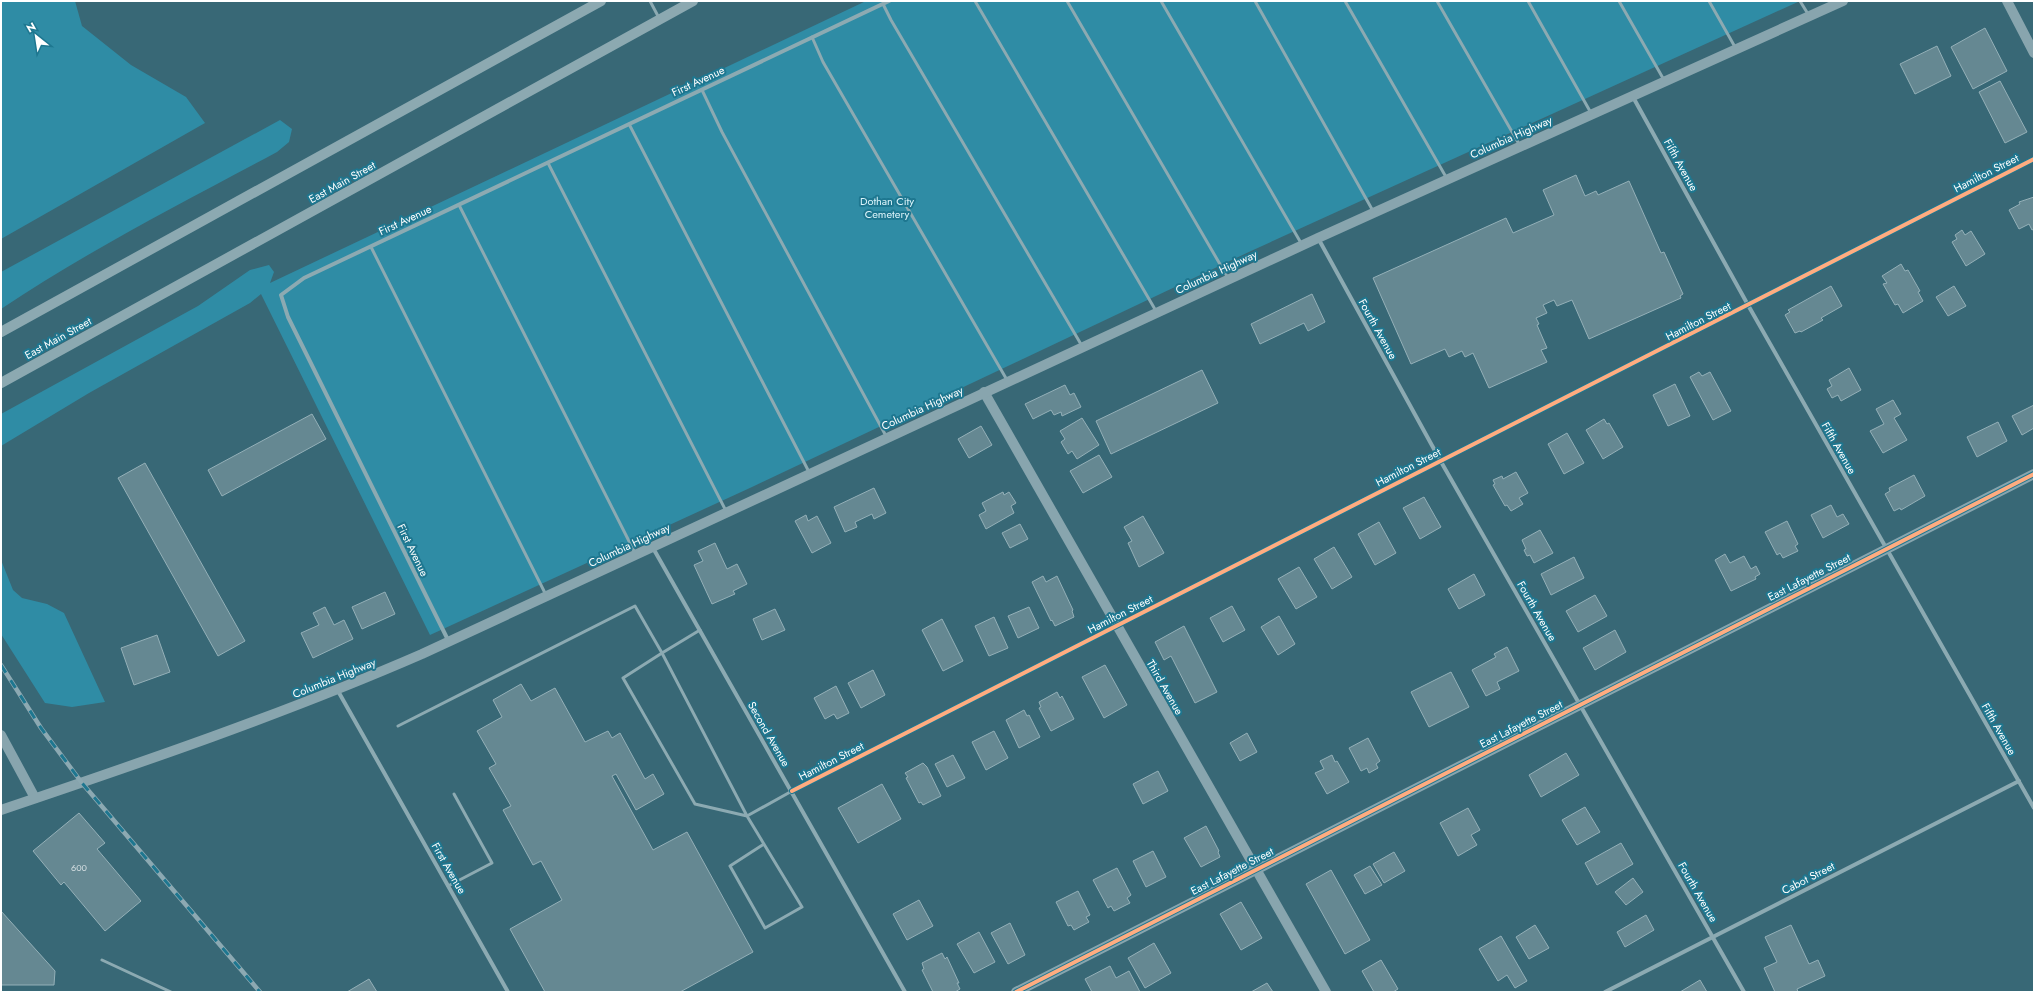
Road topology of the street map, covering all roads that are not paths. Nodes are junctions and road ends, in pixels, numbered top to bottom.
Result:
1 (601, 1) edge
2 (650, 1) edge
3 (694, 1) edge
4 (889, 1) edge
5 (975, 1) edge
6 (1067, 1) edge
7 (1161, 1) edge
8 (1255, 1) edge
9 (1345, 1) edge
10 (1436, 1) edge
11 (1528, 1) edge
12 (1619, 1) edge
13 (1709, 1) edge
14 (1800, 1) edge
15 (1842, 1) edge
16 (2007, 1) edge
17 (883, 4) junction
18 (1809, 16) junction
19 (660, 19) junction
20 (812, 37) junction
21 (1736, 48) junction
22 (2034, 53) edge
23 (1664, 80) junction
24 (702, 90) junction
25 (1632, 95) junction
26 (1591, 113) junction
27 (629, 124) junction
28 (1520, 146) junction
29 (2034, 159) edge
30 (548, 163) junction
31 (1447, 179) junction
32 (459, 204) junction
33 (1374, 212) junction
34 (1318, 238) junction
35 (1302, 245) junction
36 (370, 246) junction
37 (1228, 279) junction
38 (1748, 305) junction
39 (1157, 312) junction
40 (1, 332) edge
41 (1083, 347) junction
42 (1008, 382) junction
43 (1, 384) edge
44 (984, 392) junction
45 (887, 438) junction
46 (1440, 460) junction
47 (810, 474) junction
48 (2034, 474) edge
49 (726, 513) junction
50 (653, 547) junction
51 (1886, 548) junction
52 (636, 555) junction
53 (546, 597) junction
54 (1116, 626) junction
55 (700, 630) junction
56 (449, 642) junction
57 (662, 653) junction
58 (338, 691) junction
59 (1580, 704) junction
60 (398, 726) dead end
61 (1, 735) edge
62 (2019, 781) junction
63 (792, 791) junction
64 (454, 794) dead end
65 (36, 798) junction
66 (2034, 808) edge
67 (1, 810) edge
68 (747, 816) junction
69 (764, 844) junction
70 (1256, 869) junction
71 (448, 886) junction
72 (1713, 936) junction
73 (102, 960) dead end
74 (171, 992) edge
75 (508, 992) edge
76 (905, 992) edge
77 (1016, 992) edge
78 (1326, 992) edge
79 (1605, 992) edge
80 (1744, 992) edge

1 - 40 main road
2 - 19 lane
3 - 19 main road, East Main Street
4 - 17 street, First Avenue
5 - 39 lane
6 - 37 lane
7 - 35 lane
8 - 33 lane
9 - 31 lane
10 - 28 lane
11 - 26 lane
12 - 23 lane
13 - 21 lane
14 - 18 lane
15 - 18 main road, Columbia Highway
16 - 22 main road
17 - 20 street, First Avenue
17 - 41 lane
18 - 21 main road, Columbia Highway
19 - 43 main road, East Main Street
20 - 24 street, First Avenue
20 - 42 lane
21 - 23 main road, Columbia Highway
23 - 25 main road, Columbia Highway
24 - 27 street, First Avenue
24 - 45 lane
25 - 26 main road, Columbia Highway
25 - 38 street, Fifth Avenue
26 - 28 main road, Columbia Highway
27 - 30 street, First Avenue
27 - 47 lane
28 - 31 main road, Columbia Highway
29 - 38 street, Hamilton Street
30 - 32 street, First Avenue
30 - 49 lane
31 - 33 main road, Columbia Highway
32 - 36 street, First Avenue
32 - 52 lane
33 - 34 main road, Columbia Highway
34 - 35 main road, Columbia Highway
34 - 46 street, Fourth Avenue
35 - 37 main road, Columbia Highway
36 - 53 lane
36 - 56 street, First Avenue
37 - 39 main road, Columbia Highway
38 - 46 street, Hamilton Street
38 - 51 street, Fifth Avenue
39 - 41 main road, Columbia Highway
41 - 42 main road, Columbia Highway
42 - 44 main road, Columbia Highway
44 - 45 main road, Columbia Highway
44 - 54 main road, Third Avenue
45 - 47 main road, Columbia Highway
46 - 54 street, Hamilton Street
46 - 59 street, Fourth Avenue
47 - 49 main road, Columbia Highway
48 - 51 main road, East Lafayette Street
49 - 50 main road, Columbia Highway
50 - 52 main road, Columbia Highway
50 - 55 street, Second Avenue
51 - 59 main road, East Lafayette Street
51 - 62 street, Fifth Avenue
52 - 53 main road, Columbia Highway
53 - 56 main road, Columbia Highway
54 - 63 street, Hamilton Street
54 - 70 main road, Third Avenue
55 - 57 lane
55 - 63 street, Second Avenue
56 - 58 main road, Columbia Highway
57 - 60 lane
57 - 68 lane
57 - 68 lane
58 - 65 main road, Columbia Highway
58 - 71 street, First Avenue
59 - 70 main road, East Lafayette Street
59 - 72 street, Fourth Avenue
61 - 65 main road
62 - 66 street, Fifth Avenue
62 - 72 street, Cabot Street
63 - 68 lane
63 - 76 street, Second Avenue
64 - 71 lane
65 - 67 main road, Columbia Highway
68 - 69 lane
69 - 69 lane
70 - 77 main road, East Lafayette Street
70 - 78 main road, Third Avenue
71 - 75 street, First Avenue
72 - 79 street, Cabot Street
72 - 80 street, Fourth Avenue
73 - 74 lane

